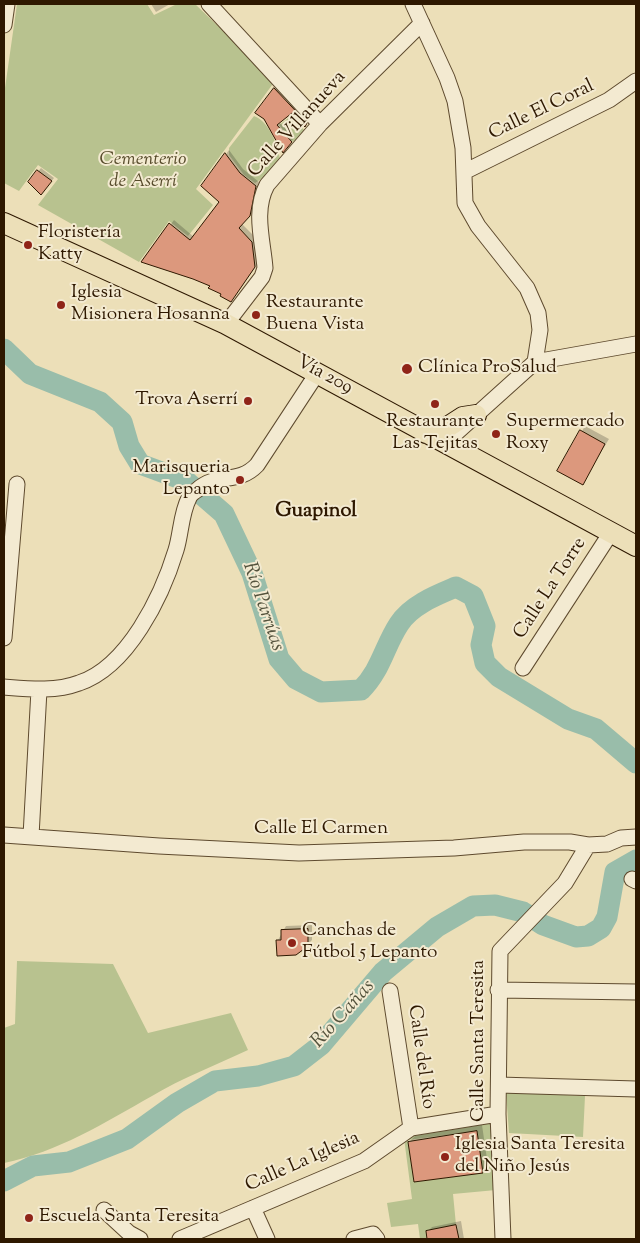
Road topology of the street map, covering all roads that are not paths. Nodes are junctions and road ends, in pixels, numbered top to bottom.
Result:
1 (7, 4) edge
2 (209, 4) edge
3 (413, 4) edge
4 (422, 23) junction
5 (4, 25) edge
6 (636, 81) edge
7 (320, 124) junction
8 (464, 172) junction
9 (4, 223) edge
10 (226, 324) junction
11 (636, 344) edge
12 (535, 362) junction
13 (318, 372) junction
14 (476, 416) junction
15 (426, 433) junction
16 (445, 443) junction
17 (17, 484) dead end
18 (612, 531) junction
19 (636, 546) edge
20 (4, 638) edge
21 (522, 668) dead end
22 (4, 687) edge
23 (39, 690) junction
24 (4, 835) edge
25 (31, 836) junction
26 (636, 837) edge
27 (588, 845) junction
28 (498, 990) junction
29 (390, 991) dead end
30 (636, 992) edge
31 (498, 1085) junction
32 (636, 1089) edge
33 (498, 1114) junction
34 (410, 1128) junction
35 (253, 1208) junction
36 (104, 1210) dead end
37 (140, 1239) edge
38 (180, 1239) edge
39 (267, 1239) edge
40 (354, 1239) edge
41 (377, 1239) edge
42 (503, 1239) edge

1 - 5 street
2 - 7 street
3 - 4 street
4 - 7 street, Calle Villanueva
4 - 8 street
6 - 8 street, Calle El Coral
7 - 10 street, Calle Villanueva
8 - 12 street
9 - 10 main road, Vía 209
10 - 13 main road, Vía 209
11 - 12 street
12 - 14 street
13 - 15 main road, Vía 209
13 - 23 street
14 - 15 main road
14 - 16 street
15 - 16 main road, Vía 209
16 - 18 main road, Vía 209
17 - 20 street
18 - 19 main road, Vía 209
18 - 21 street, Calle La Torre
22 - 23 street
23 - 25 street
24 - 25 street, Calle El Carmen
25 - 27 street, Calle El Carmen
26 - 27 street, Calle El Carmen
27 - 28 street, Calle Santa Teresita
28 - 30 street
28 - 31 street, Calle Santa Teresita
29 - 34 street, Calle del Río
31 - 32 street
31 - 33 street, Calle Santa Teresita
33 - 34 street, Calle La Iglesia
33 - 42 street, Calle Santa Teresita
34 - 35 street, Calle La Iglesia
35 - 38 street, Calle La Iglesia
35 - 39 street
36 - 37 street
40 - 41 street

